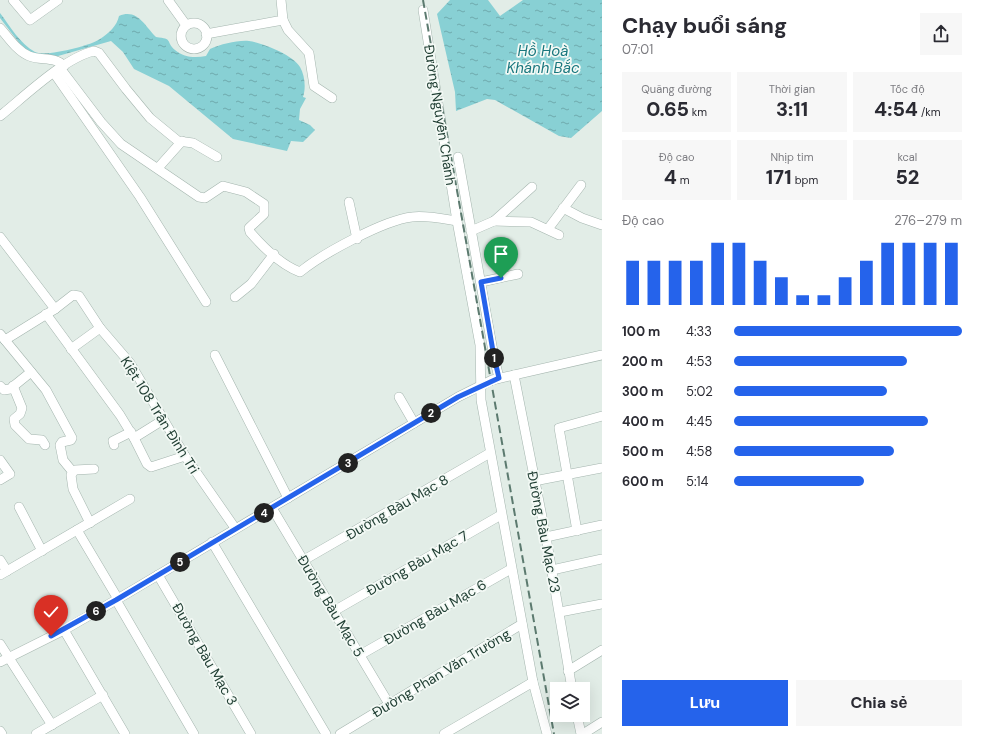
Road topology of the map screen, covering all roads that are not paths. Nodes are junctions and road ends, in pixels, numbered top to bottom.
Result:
1 (13, 0) edge
2 (58, 0) edge
3 (168, 0) edge
4 (280, 0) edge
5 (423, 10) dead end
6 (284, 20) junction
7 (186, 25) junction
8 (0, 28) edge
9 (206, 34) junction
10 (60, 69) junction
11 (332, 98) dead end
12 (0, 116) edge
13 (182, 142) junction
14 (458, 157) dead end
15 (217, 158) dead end
16 (158, 168) junction
17 (581, 185) dead end
18 (532, 187) dead end
19 (350, 202) dead end
20 (563, 208) junction
21 (458, 221) junction
22 (494, 221) junction
23 (602, 225) edge
24 (548, 229) junction
25 (471, 231) junction
26 (559, 235) dead end
27 (0, 237) edge
28 (357, 239) junction
29 (274, 254) junction
30 (518, 274) dead end
31 (481, 282) junction
32 (235, 297) dead end
33 (206, 302) dead end
34 (55, 309) junction
35 (46, 314) junction
36 (100, 328) junction
37 (3, 337) edge
38 (71, 349) junction
39 (215, 355) dead end
40 (602, 355) edge
41 (31, 372) junction
42 (514, 375) junction
43 (499, 378) junction
44 (0, 386) edge
45 (13, 386) junction
46 (480, 386) junction
47 (398, 397) dead end
48 (602, 416) edge
49 (164, 420) junction
50 (414, 424) junction
51 (132, 435) junction
52 (45, 445) dead end
53 (114, 445) dead end
54 (490, 453) junction
55 (185, 456) junction
56 (0, 460) edge
57 (602, 468) edge
58 (94, 469) dead end
59 (72, 471) junction
60 (567, 475) junction
61 (0, 480) edge
62 (534, 481) junction
63 (288, 498) junction
64 (130, 499) dead end
65 (19, 507) dead end
66 (272, 508) junction
67 (500, 515) junction
68 (90, 523) junction
69 (602, 525) edge
70 (235, 528) junction
71 (77, 530) junction
72 (577, 531) junction
73 (546, 537) junction
74 (212, 542) junction
75 (42, 551) junction
76 (0, 560) edge
77 (304, 560) junction
78 (602, 560) edge
79 (511, 569) junction
80 (552, 570) junction
81 (4, 573) edge
82 (158, 575) junction
83 (117, 600) junction
84 (602, 604) edge
85 (334, 611) junction
86 (560, 612) junction
87 (522, 624) junction
88 (64, 630) junction
89 (0, 644) edge
90 (602, 650) edge
91 (360, 655) junction
92 (10, 657) junction
93 (0, 662) edge
94 (568, 671) junction
95 (533, 682) junction
96 (570, 682) edge
97 (103, 695) junction
98 (389, 704) junction
99 (579, 722) edge
100 (602, 722) edge
101 (52, 725) junction
102 (0, 731) edge
103 (2, 734) edge
104 (36, 734) edge
105 (125, 734) edge
106 (194, 734) edge
107 (251, 734) edge
108 (326, 734) edge
109 (340, 734) edge
110 (444, 734) edge
111 (547, 734) edge
112 (582, 734) edge

1 - 2 street
3 - 7 street
4 - 6 street
5 - 21 street, Đường Nguyễn Chánh
6 - 9 street
6 - 11 street
7 - 9 street
7 - 9 street
8 - 10 street
10 - 12 street
10 - 13 street
10 - 16 street
10 - 33 street
13 - 15 street
13 - 16 street
14 - 25 street, Đường Nguyễn Chánh
16 - 29 street
17 - 20 street
18 - 22 street
19 - 28 street
20 - 23 street
20 - 24 street
21 - 28 street
21 - 46 street, Đường Nguyễn Chánh
22 - 24 street
22 - 25 street
24 - 26 street
25 - 31 street, Đường Nguyễn Chánh
27 - 34 street
28 - 29 street
29 - 32 street
30 - 31 street
31 - 43 street, Đường Nguyễn Chánh
34 - 35 street, Kiệt 108 Trần Đình Tri
34 - 36 street, Kiệt 108 Trần Đình Tri
35 - 37 street, Kiệt 108 Trần Đình Tri
35 - 38 street
36 - 38 street
36 - 49 street, Kiệt 108 Trần Đình Tri
37 - 41 street
38 - 51 street
39 - 63 street
40 - 42 street
41 - 45 street
41 - 59 street
42 - 43 street
42 - 62 street, Đường Bàu Mạc 23
43 - 46 street
44 - 45 street
45 - 52 street
46 - 50 street
46 - 54 street, Đường Nguyễn Chánh
47 - 50 street
48 - 60 street
49 - 51 street
49 - 55 street, Kiệt 108 Trần Đình Tri
50 - 63 street
51 - 53 street
51 - 55 street
54 - 67 street, Đường Nguyễn Chánh
54 - 77 street, Đường Bàu Mạc 8
55 - 70 street, Kiệt 108 Trần Đình Tri
56 - 61 street
57 - 60 street
58 - 59 street
59 - 68 street
60 - 62 street
60 - 72 street
62 - 73 street, Đường Bàu Mạc 23
63 - 66 street
64 - 68 street
65 - 75 street
66 - 70 street
66 - 77 street, Đường Bàu Mạc 5
67 - 79 street, Đường Nguyễn Chánh
67 - 85 street, Đường Bàu Mạc 7
68 - 71 street
69 - 72 street
70 - 74 street
71 - 75 street
71 - 83 street
72 - 73 street
73 - 80 street, Đường Bàu Mạc 23
74 - 82 street
74 - 108 street
75 - 81 street
76 - 81 street
77 - 85 street, Đường Bàu Mạc 5
78 - 80 street
79 - 87 street, Đường Nguyễn Chánh
79 - 91 street, Đường Bàu Mạc 6
80 - 86 street, Đường Bàu Mạc 23
82 - 83 street
82 - 107 street, Đường Bàu Mạc 3
83 - 88 street
83 - 106 street
84 - 86 street
85 - 91 street, Đường Bàu Mạc 5
86 - 94 street, Đường Bàu Mạc 23
87 - 95 street, Đường Nguyễn Chánh
87 - 98 street, Đường Phan Văn Trường
88 - 92 street
88 - 97 street
89 - 92 street
90 - 94 street
91 - 98 street, Đường Bàu Mạc 5
92 - 93 street
92 - 101 street
94 - 96 street, Đường Bàu Mạc 23
95 - 110 street
95 - 111 street, Đường Nguyễn Chánh
97 - 101 street
97 - 105 street
98 - 109 street, Đường Phan Văn Trường
99 - 112 street
100 - 112 street
101 - 104 street
102 - 103 street

